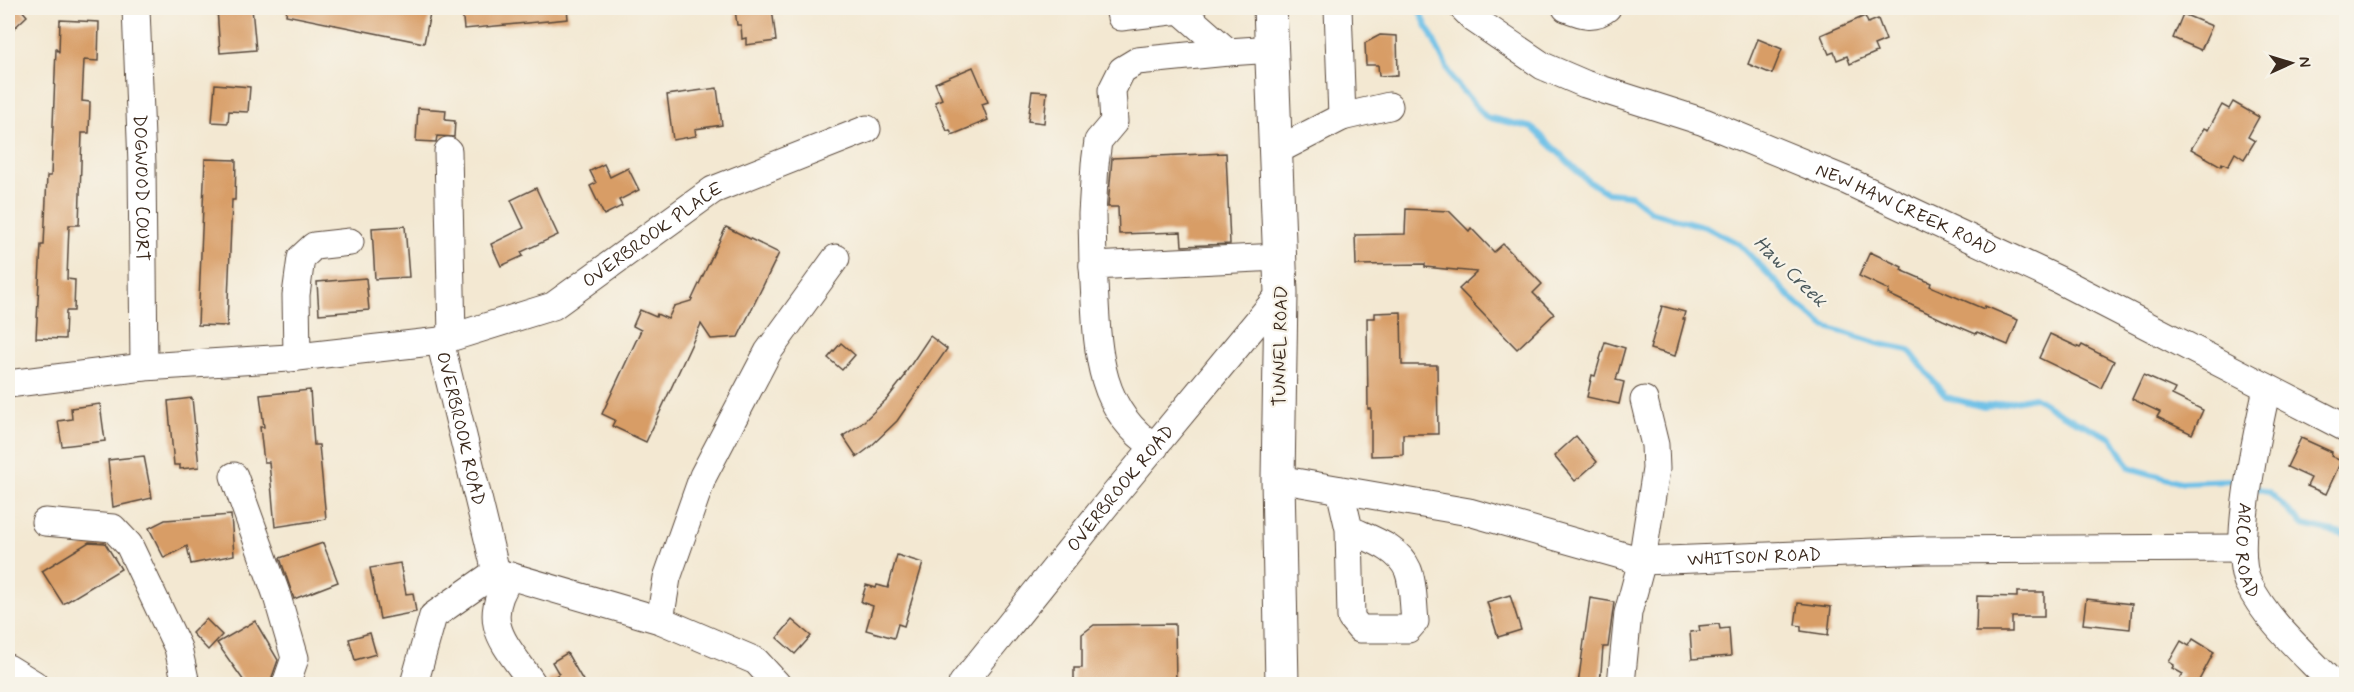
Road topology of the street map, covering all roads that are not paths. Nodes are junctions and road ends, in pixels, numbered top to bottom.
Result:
1 (136, 8) edge
2 (1270, 8) edge
3 (1338, 8) edge
4 (1463, 8) edge
5 (1566, 8) edge
6 (1607, 8) edge
7 (1120, 12) edge
8 (1273, 49) junction
9 (1228, 52) junction
10 (1389, 106) dead end
11 (1342, 117) junction
12 (867, 129) dead end
13 (1276, 151) junction
14 (448, 152) dead end
15 (350, 242) dead end
16 (1280, 257) junction
17 (836, 258) dead end
18 (1093, 266) junction
19 (1281, 293) junction
20 (446, 339) junction
21 (297, 357) junction
22 (144, 367) junction
23 (8, 384) edge
24 (2267, 388) junction
25 (1644, 400) dead end
26 (2346, 428) edge
27 (1155, 447) junction
28 (234, 476) dead end
29 (1278, 479) junction
30 (1340, 490) junction
31 (45, 522) dead end
32 (1349, 529) dead end
33 (2241, 548) junction
34 (1642, 561) junction
35 (504, 574) junction
36 (660, 620) junction
37 (8, 668) edge
38 (34, 684) edge
39 (186, 684) edge
40 (286, 684) edge
41 (414, 684) edge
42 (533, 684) edge
43 (777, 684) edge
44 (962, 684) edge
45 (1282, 684) edge
46 (1621, 684) edge
47 (2333, 684) edge

1 - 22 street, DOGWOOD COURT
2 - 8 main road, TUNNEL ROAD
3 - 11 street
4 - 24 street, NEW HAW CREEK ROAD
5 - 6 street
7 - 9 street
8 - 9 street
8 - 13 main road, TUNNEL ROAD
9 - 18 street
10 - 11 street
11 - 13 street
12 - 20 street, OVERBROOK PLACE
13 - 16 main road, TUNNEL ROAD
14 - 20 street
15 - 21 street
16 - 18 street
16 - 19 main road, TUNNEL ROAD
17 - 36 street
18 - 27 street
19 - 27 street, OVERBROOK ROAD
19 - 29 main road, TUNNEL ROAD
20 - 21 street, OVERBROOK ROAD
20 - 35 street, OVERBROOK ROAD
21 - 22 street, OVERBROOK ROAD
22 - 23 street, OVERBROOK ROAD
24 - 26 street, NEW HAW CREEK ROAD
24 - 33 street, ARCO ROAD
25 - 34 street
27 - 44 street, OVERBROOK ROAD
28 - 40 street
29 - 30 street, WHITSON ROAD
29 - 45 main road, TUNNEL ROAD
30 - 32 street
30 - 34 street, WHITSON ROAD
31 - 39 street
33 - 34 street, WHITSON ROAD
33 - 47 street, ARCO ROAD
34 - 46 street
35 - 36 street
35 - 41 street
35 - 42 street
36 - 43 street
37 - 38 street

